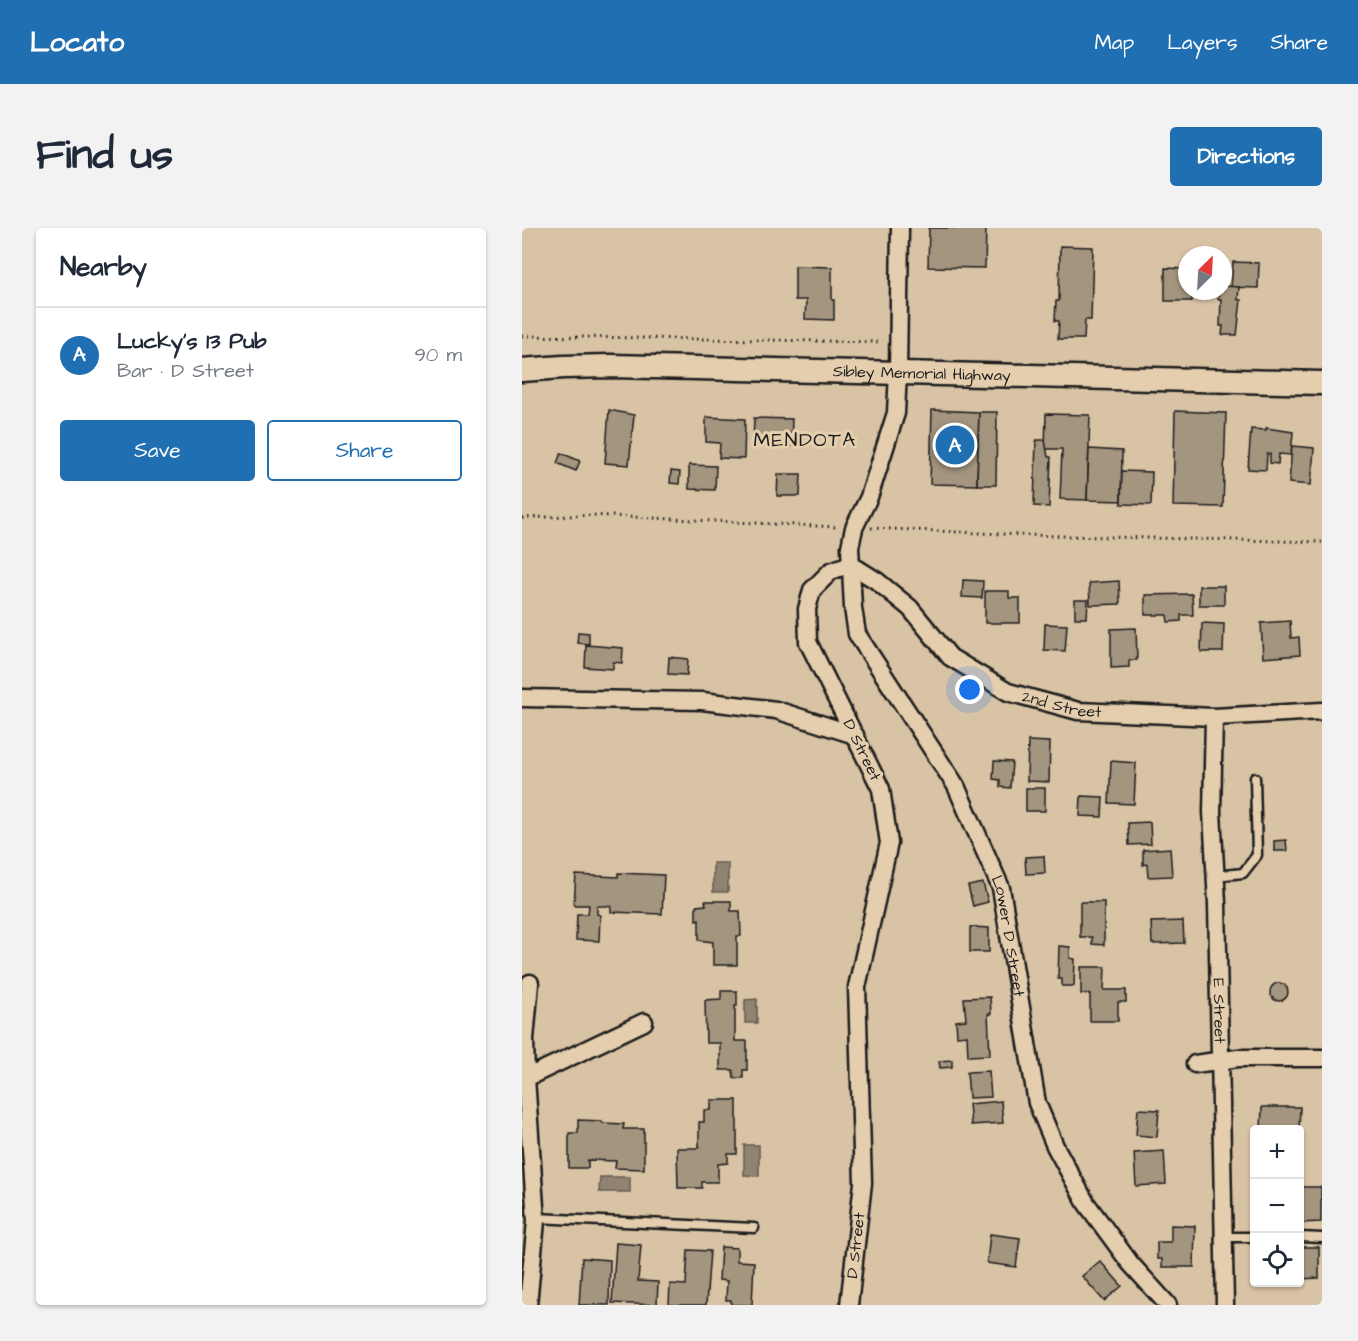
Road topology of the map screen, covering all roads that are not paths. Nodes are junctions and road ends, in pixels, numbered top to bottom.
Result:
1 (900, 228) edge
2 (522, 370) edge
3 (898, 372) junction
4 (1322, 383) edge
5 (850, 564) junction
6 (522, 698) edge
7 (1322, 711) edge
8 (1214, 717) junction
9 (855, 735) junction
10 (1255, 777) dead end
11 (1215, 876) junction
12 (530, 983) dead end
13 (644, 1022) dead end
14 (1322, 1058) edge
15 (1219, 1061) junction
16 (1195, 1064) dead end
17 (526, 1078) junction
18 (536, 1218) junction
19 (754, 1228) dead end
20 (1223, 1237) junction
21 (1250, 1237) edge
22 (1304, 1238) edge
23 (1322, 1238) edge
24 (528, 1305) edge
25 (849, 1305) edge
26 (1168, 1305) edge
27 (1225, 1305) edge

1 - 3 street
2 - 3 main road, Sibley Memorial Highway
3 - 4 main road, Sibley Memorial Highway
3 - 5 street
5 - 8 street, 2nd Street
5 - 9 street, D Street
5 - 26 street, Lower D Street
6 - 9 street
7 - 8 street, 2nd Street
8 - 11 street, E Street
9 - 25 street, D Street
10 - 11 lane
11 - 15 street, E Street
12 - 17 street
13 - 17 street
14 - 15 street
15 - 16 street
15 - 20 street, E Street
17 - 18 street
18 - 19 lane
18 - 24 street
20 - 21 lane
20 - 27 street, E Street
22 - 23 lane

